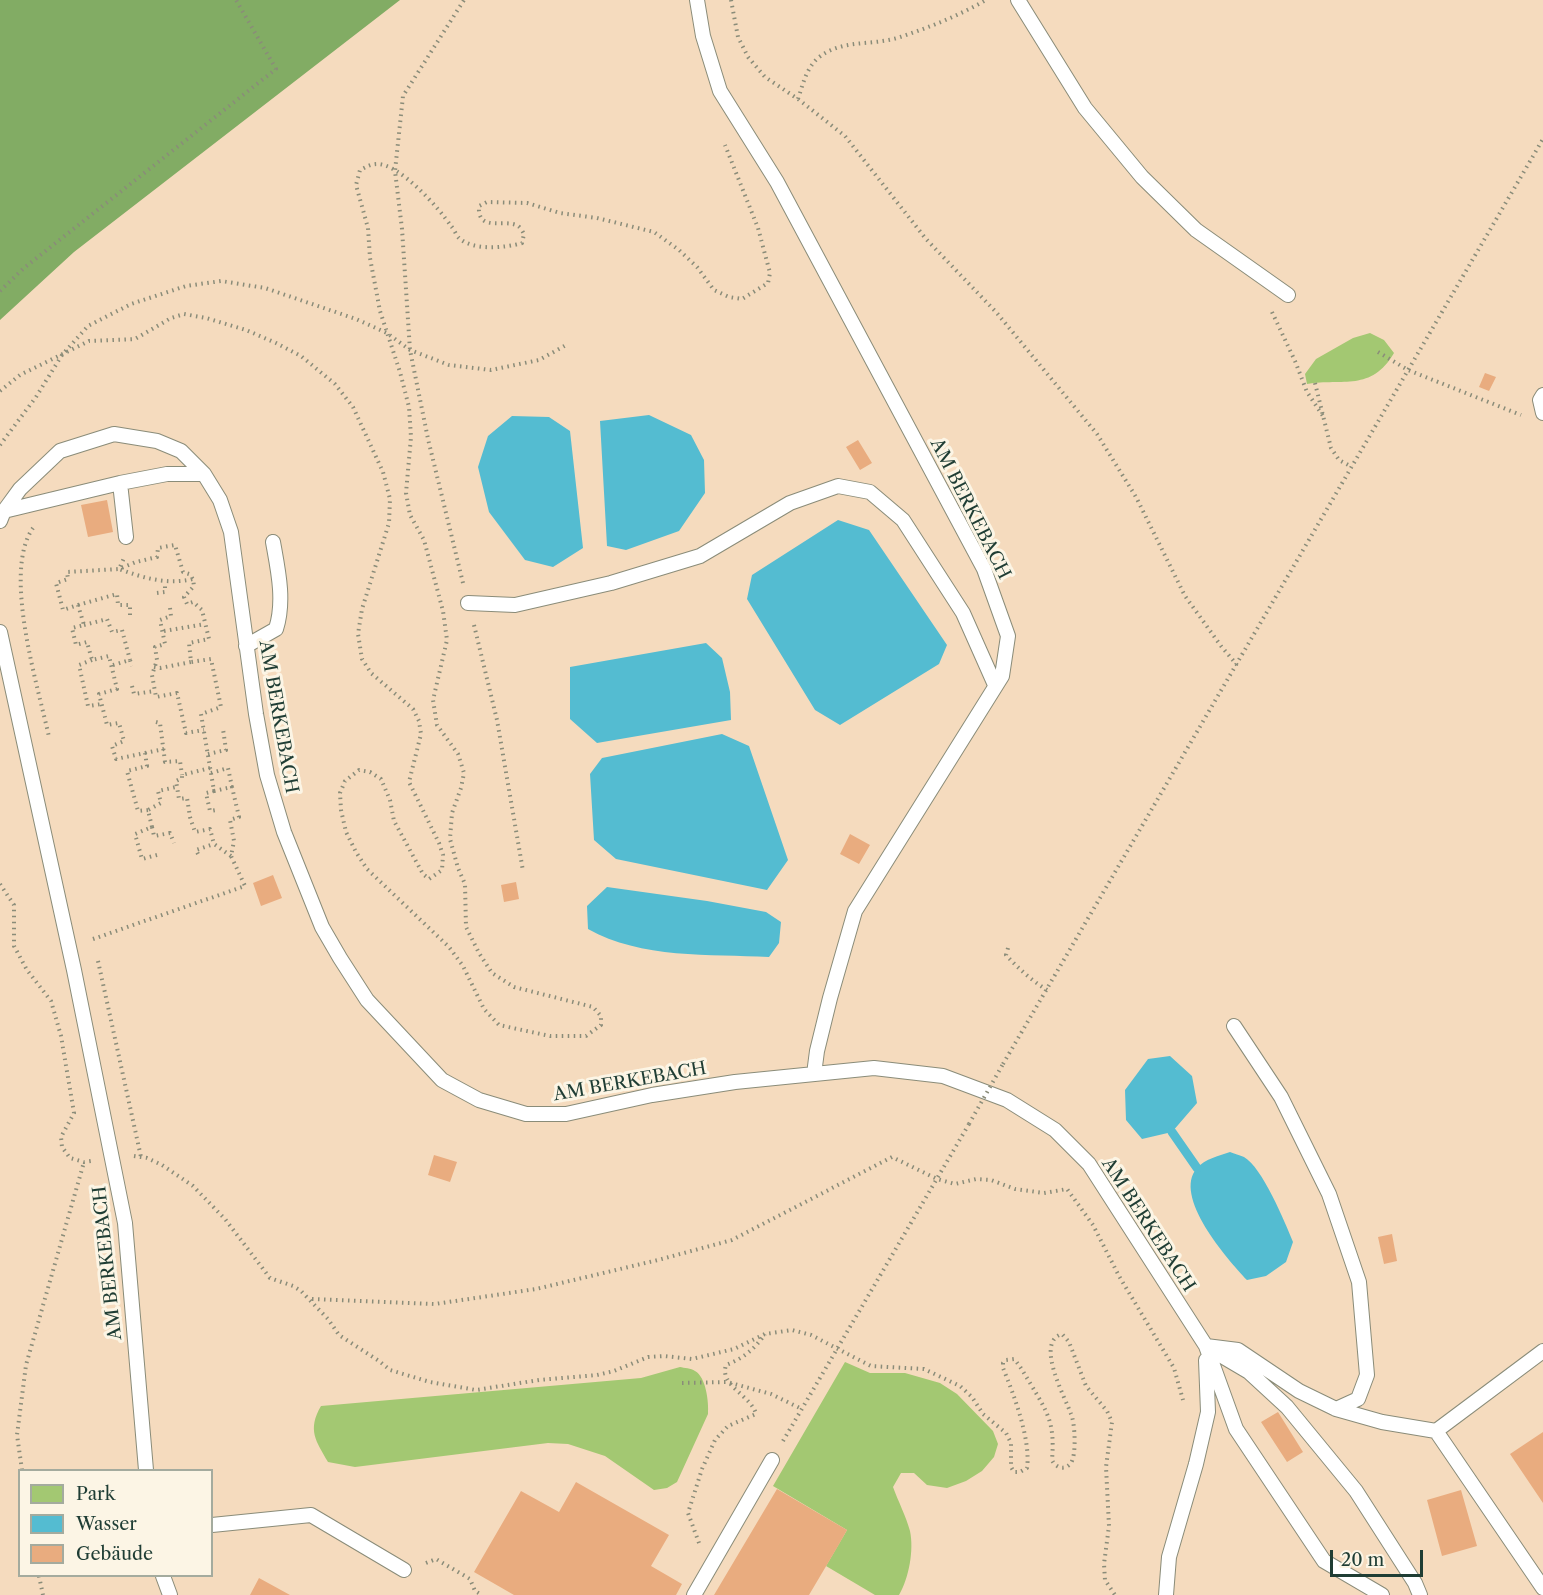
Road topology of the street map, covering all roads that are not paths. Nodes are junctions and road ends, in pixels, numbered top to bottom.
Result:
1 (698, 0) edge
2 (1018, 0) edge
3 (1288, 295) dead end
4 (1543, 395) edge
5 (1543, 413) edge
6 (204, 474) junction
7 (120, 483) junction
8 (2, 516) edge
9 (126, 537) road end
10 (273, 542) dead end
11 (468, 603) road end
12 (0, 632) edge
13 (246, 646) junction
14 (995, 685) junction
15 (1234, 1026) dead end
16 (814, 1074) junction
17 (1206, 1346) junction
18 (1543, 1351) edge
19 (1336, 1409) junction
20 (1436, 1431) junction
21 (772, 1460) road end
22 (146, 1469) edge
23 (213, 1525) edge
24 (404, 1570) road end
25 (164, 1577) edge
26 (1543, 1588) edge
27 (170, 1595) edge
28 (694, 1595) edge
29 (1166, 1595) edge
30 (1382, 1595) edge
31 (1420, 1595) edge

1 - 14 lane, AM BERKEBACH
2 - 3 lane
4 - 5 lane
6 - 7 lane
6 - 8 lane, AM BERKEBACH
6 - 13 lane, AM BERKEBACH
7 - 8 lane
7 - 9 lane
10 - 13 lane
11 - 14 lane
12 - 22 lane, AM BERKEBACH
13 - 16 lane, AM BERKEBACH
14 - 16 lane, AM BERKEBACH
15 - 19 lane
16 - 17 lane, AM BERKEBACH
17 - 19 lane
17 - 29 lane
17 - 30 lane, AM BERKEBACH
17 - 31 lane
18 - 20 lane
19 - 20 lane
20 - 26 lane
21 - 28 lane
23 - 24 lane
25 - 27 lane

